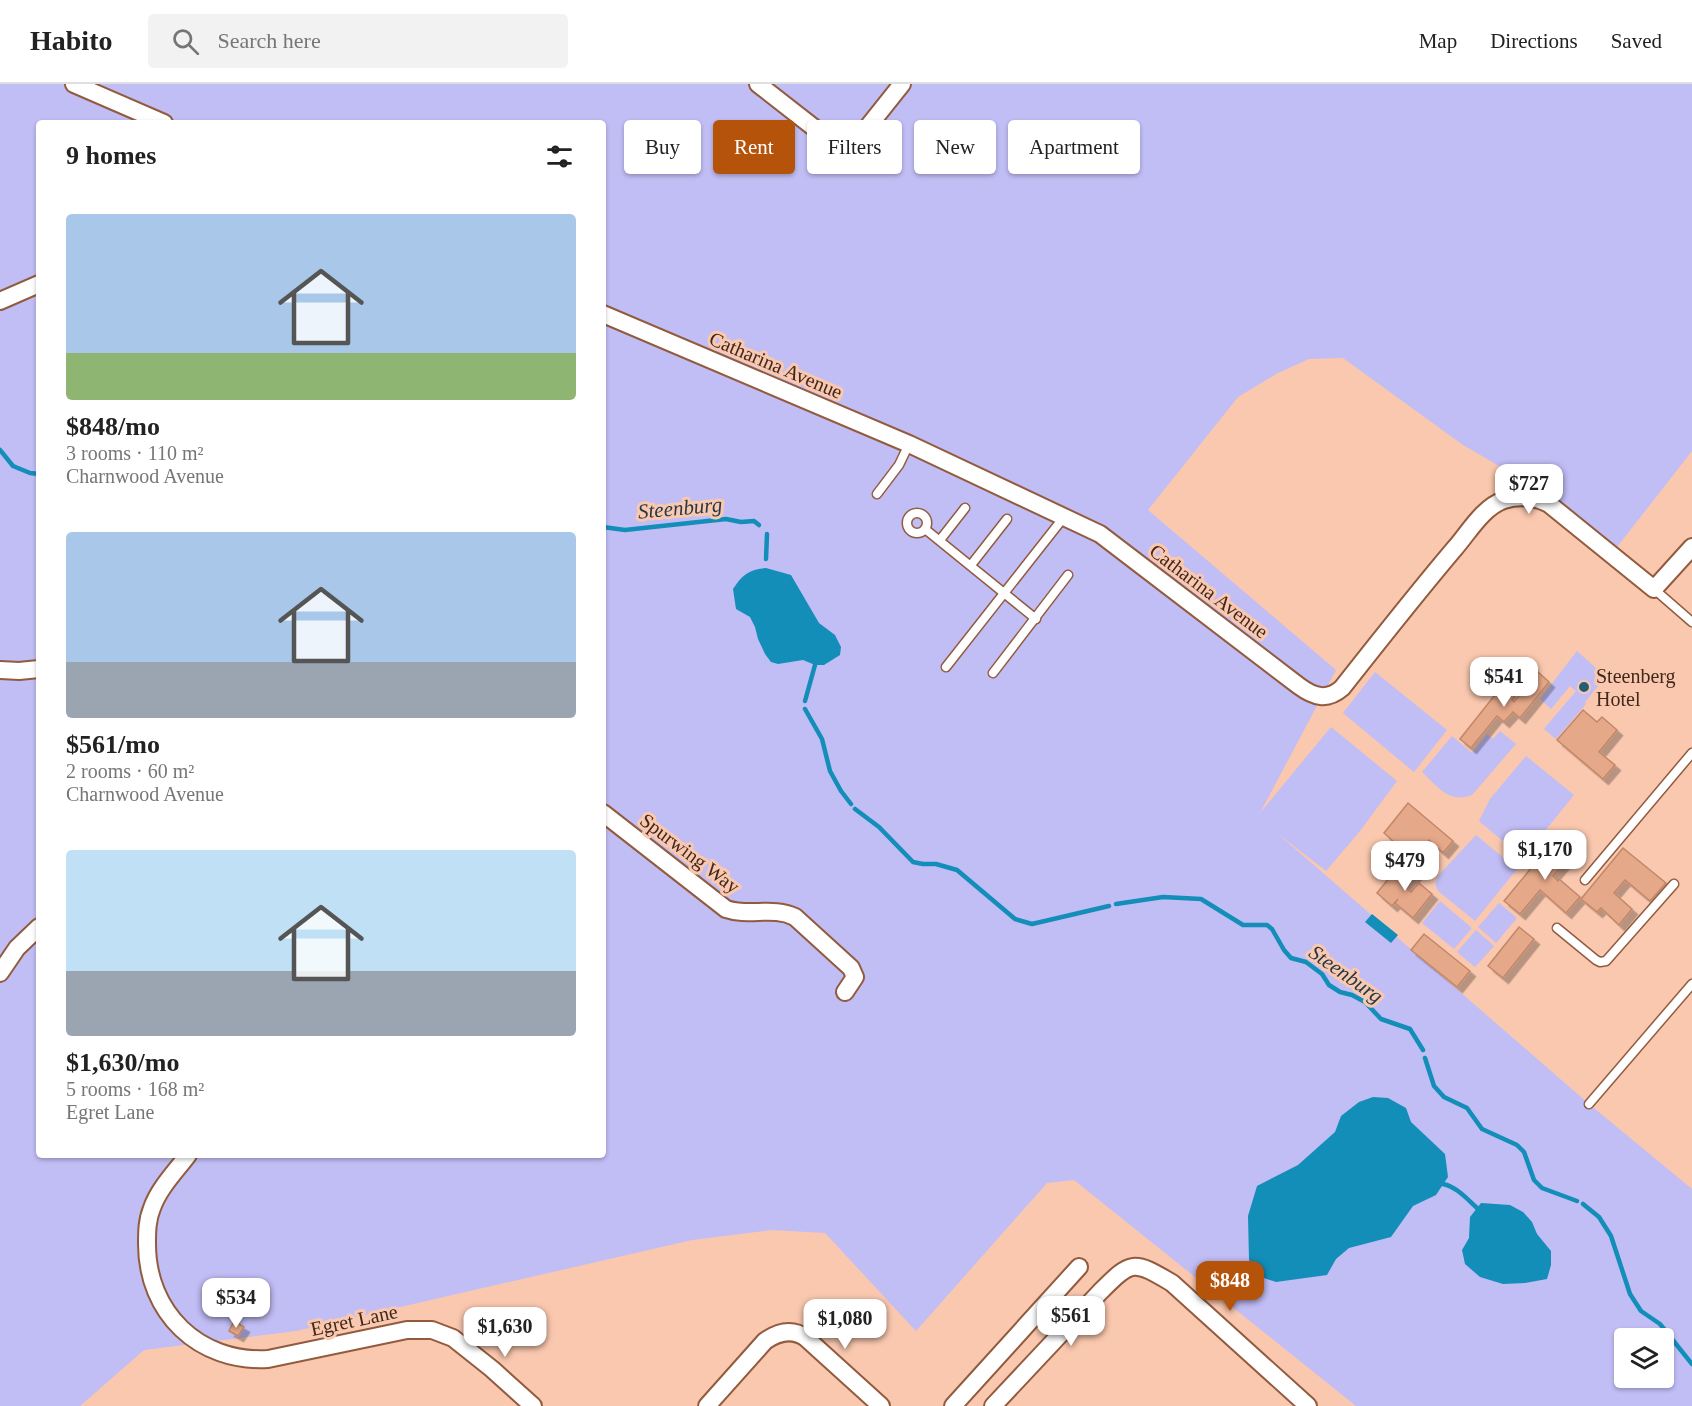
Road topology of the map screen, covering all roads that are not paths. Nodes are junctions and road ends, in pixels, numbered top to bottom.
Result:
1 (74, 84) edge
2 (758, 84) edge
3 (902, 84) edge
4 (157, 120) edge
5 (36, 285) edge
6 (0, 301) edge
7 (606, 315) edge
8 (909, 444) junction
9 (877, 494) dead end
10 (965, 508) dead end
11 (1064, 517) junction
12 (1007, 519) dead end
13 (925, 530) dead end
14 (940, 540) junction
15 (1692, 547) edge
16 (971, 565) junction
17 (1068, 575) dead end
18 (1654, 589) junction
19 (1005, 593) junction
20 (1036, 619) junction
21 (1692, 622) edge
22 (946, 667) dead end
23 (36, 669) edge
24 (0, 670) edge
25 (993, 673) dead end
26 (1692, 753) edge
27 (606, 815) edge
28 (1585, 880) dead end
29 (1674, 884) dead end
30 (1557, 928) dead end
31 (36, 930) edge
32 (0, 973) edge
33 (1692, 984) edge
34 (845, 992) dead end
35 (1589, 1104) dead end
36 (186, 1158) edge
37 (1079, 1267) dead end
38 (533, 1406) edge
39 (707, 1406) edge
40 (881, 1406) edge
41 (953, 1406) edge
42 (993, 1406) edge
43 (1308, 1406) edge

1 - 4 street
2 - 3 street
5 - 6 street
7 - 8 street, Catharina Avenue
8 - 9 lane
8 - 11 street, Catharina Avenue
10 - 14 lane
11 - 18 street, Catharina Avenue
11 - 19 lane
12 - 16 lane
13 - 14 lane
14 - 16 lane
15 - 18 street
16 - 19 lane
17 - 20 lane
18 - 21 lane
19 - 20 lane
19 - 22 lane
20 - 25 lane
23 - 24 street
26 - 28 lane
27 - 34 street, Spurwing Way
29 - 30 lane
31 - 32 street
33 - 35 lane
36 - 38 street, Egret Lane
37 - 41 street
39 - 40 street
42 - 43 street

